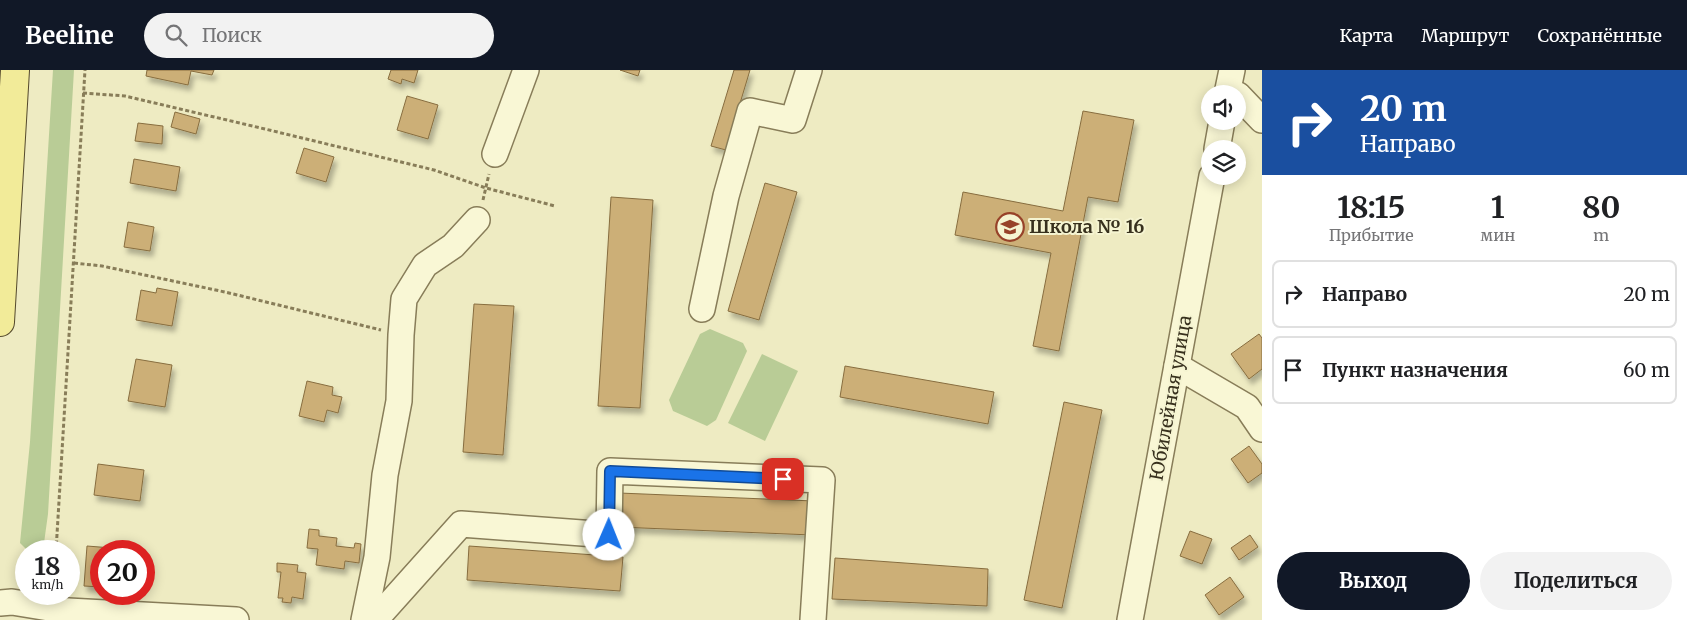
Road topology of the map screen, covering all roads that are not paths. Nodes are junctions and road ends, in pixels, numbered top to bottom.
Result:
1 (15, 70) edge
2 (526, 70) edge
3 (809, 70) edge
4 (1246, 103) edge
5 (1262, 120) edge
6 (495, 154) road end
7 (1210, 185) edge
8 (477, 220) road end
9 (702, 309) dead end
10 (0, 322) edge
11 (1177, 366) junction
12 (1262, 429) edge
13 (0, 603) edge
14 (236, 620) edge
15 (364, 620) edge
16 (375, 620) edge
17 (813, 620) edge
18 (1130, 620) edge

1 - 10 main road
2 - 6 street
3 - 9 street
4 - 5 street
7 - 11 street, Юбилейная улица
8 - 15 street
11 - 12 street
11 - 18 street, Юбилейная улица
13 - 14 street
16 - 17 street

